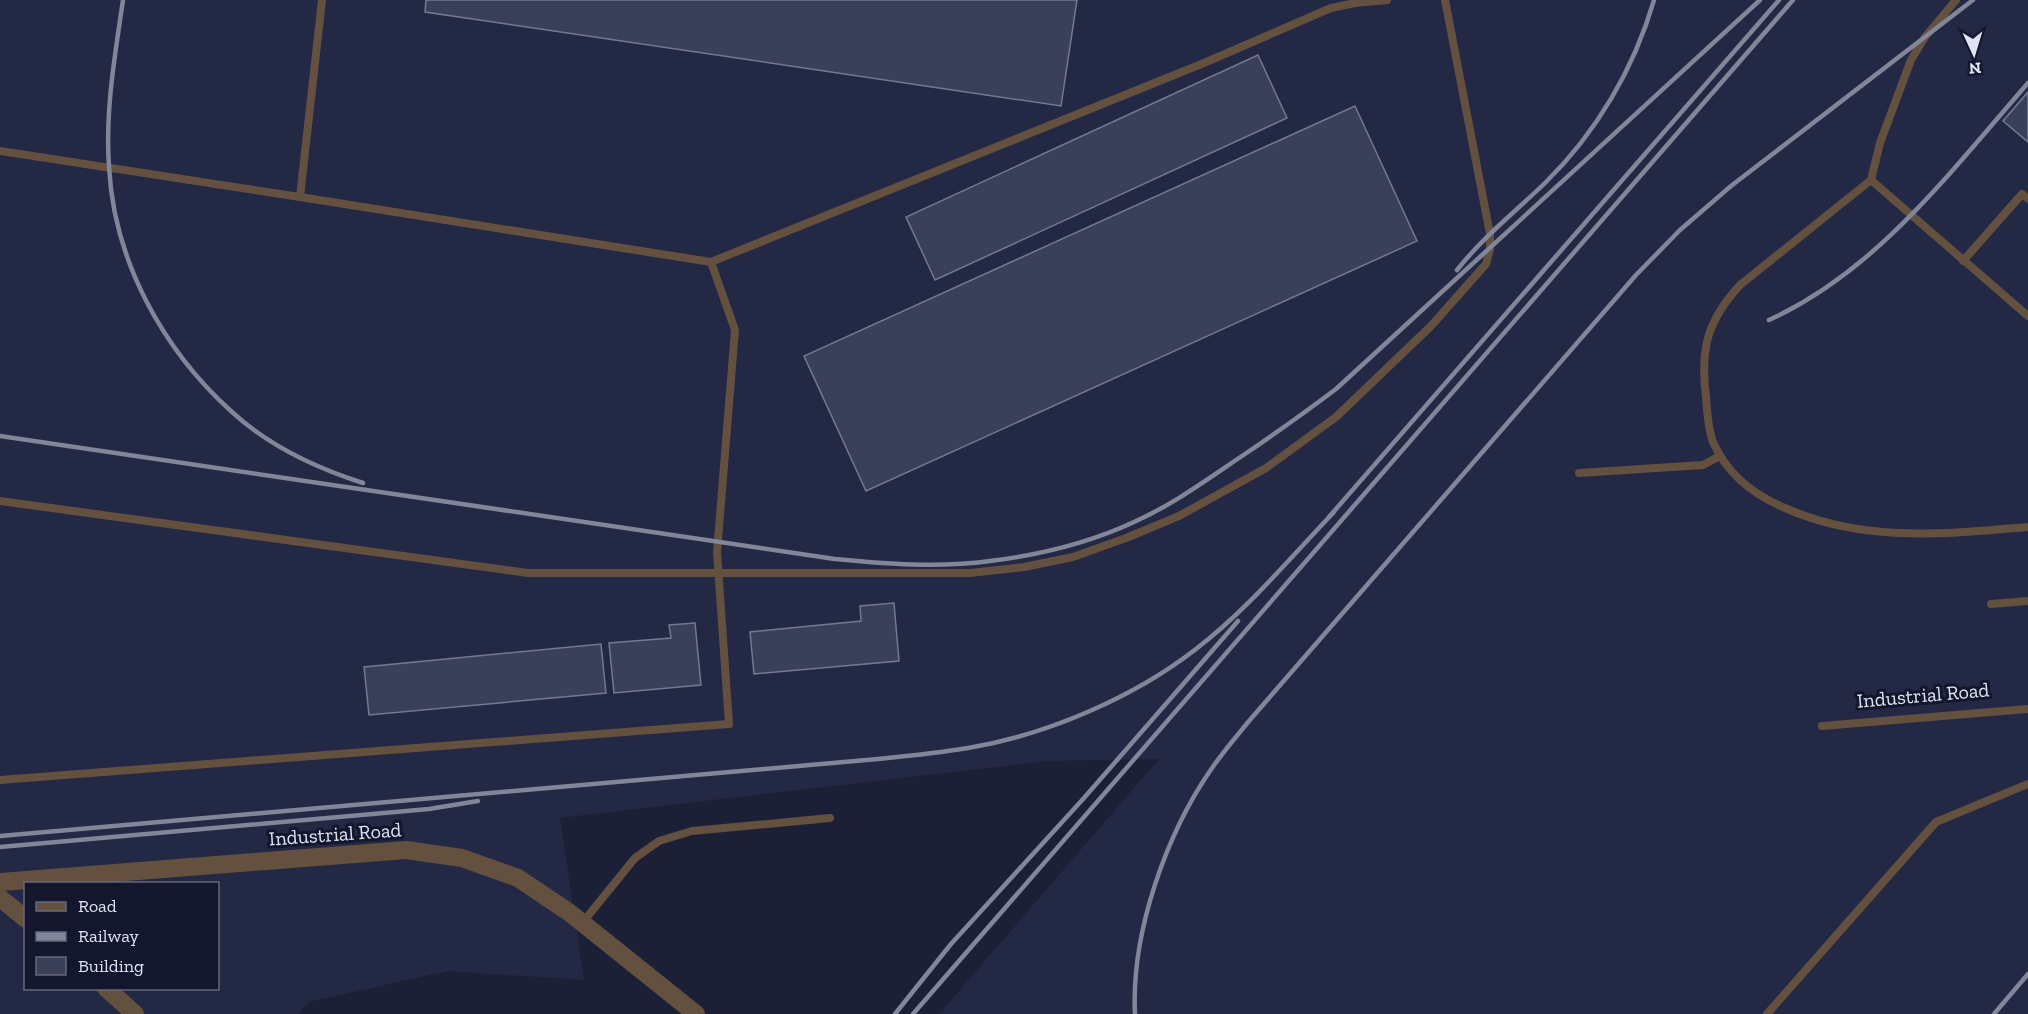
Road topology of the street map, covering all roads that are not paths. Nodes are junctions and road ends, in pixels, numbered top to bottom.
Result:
1 (322, 0) edge
2 (1388, 0) edge
3 (1445, 0) edge
4 (1956, 0) edge
5 (0, 151) edge
6 (1871, 180) junction
7 (300, 196) junction
8 (2028, 199) edge
9 (1963, 261) junction
10 (711, 262) junction
11 (2028, 316) edge
12 (1720, 456) junction
13 (1579, 473) dead end
14 (0, 501) edge
15 (2028, 527) edge
16 (717, 572) junction
17 (2028, 601) edge
18 (1991, 604) dead end
19 (2028, 709) edge
20 (1822, 726) dead end
21 (0, 780) edge
22 (2028, 784) edge
23 (830, 818) dead end
24 (0, 882) edge
25 (0, 898) edge
26 (24, 918) edge
27 (582, 923) junction
28 (108, 990) edge
29 (135, 1014) edge
30 (696, 1014) edge
31 (1767, 1014) edge

1 - 7 lane
2 - 10 lane
3 - 16 lane
4 - 6 lane
5 - 7 lane
6 - 9 lane
6 - 12 lane
7 - 10 lane
8 - 9 lane
9 - 11 lane
10 - 16 lane
12 - 13 lane
12 - 15 lane
14 - 16 lane
16 - 21 lane
17 - 18 lane
19 - 20 lane, Industrial Road
22 - 31 lane
23 - 27 lane
24 - 27 street, Industrial Road
25 - 26 street
27 - 30 street, Industrial Road
28 - 29 street

